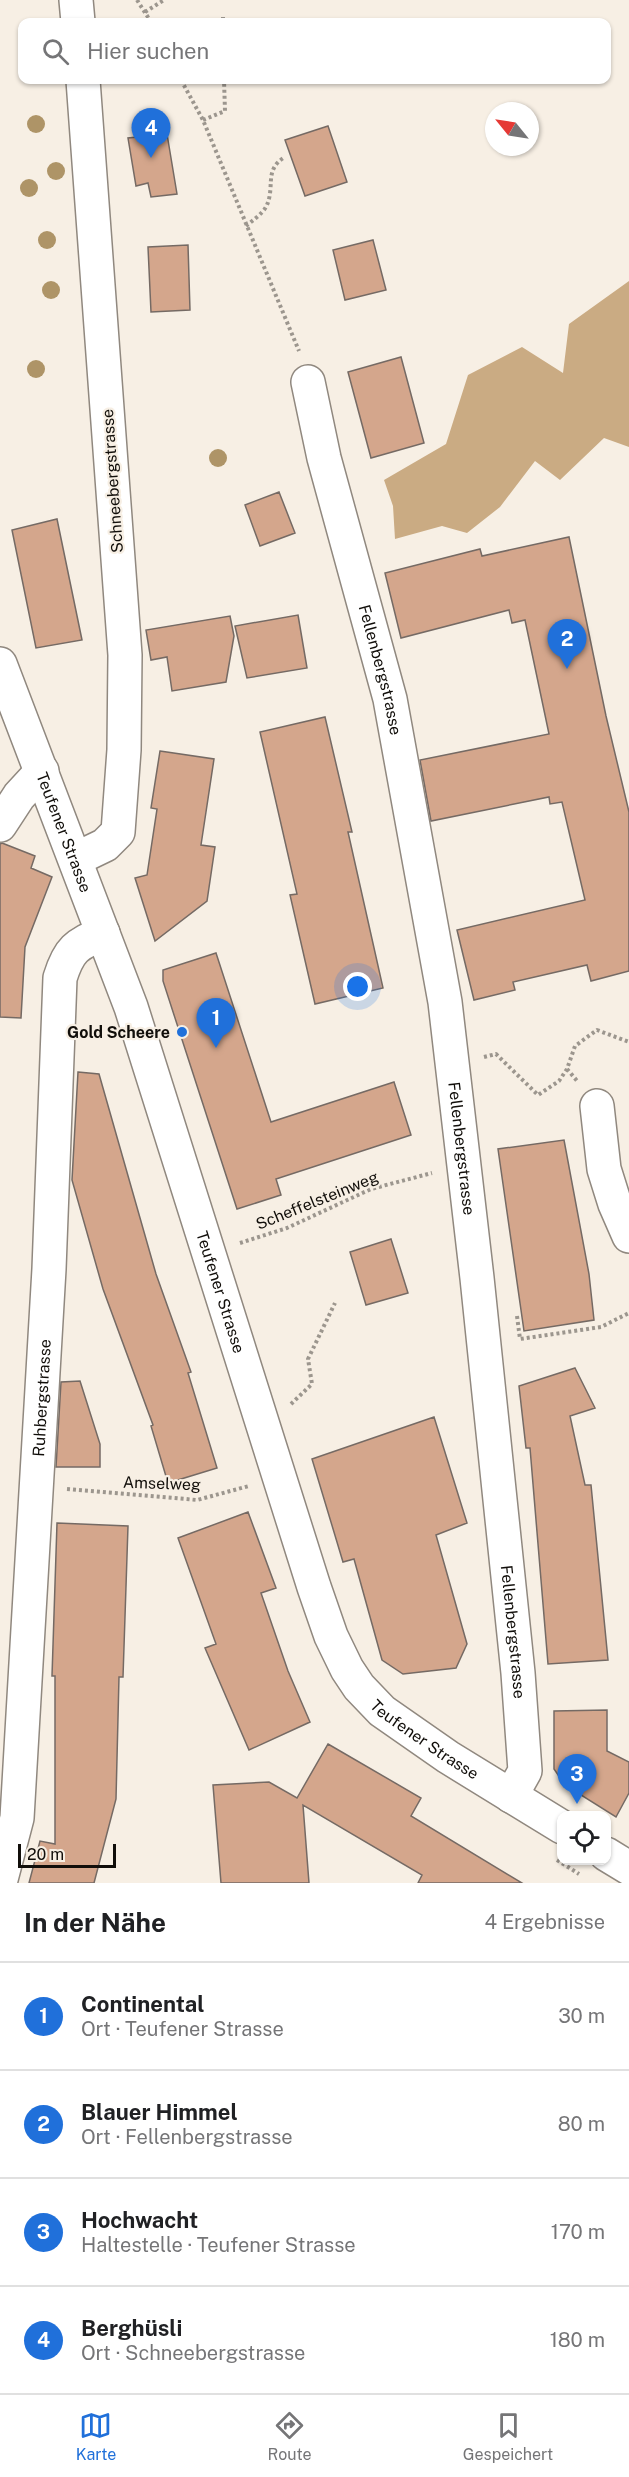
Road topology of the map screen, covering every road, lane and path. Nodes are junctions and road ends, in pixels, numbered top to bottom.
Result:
1 (76, 0) edge
2 (137, 0) edge
3 (165, 0) edge
4 (145, 12) junction
5 (78, 18) edge
6 (149, 18) edge
7 (82, 84) edge
8 (184, 84) edge
9 (224, 84) edge
10 (203, 120) junction
11 (285, 157) dead end
12 (246, 226) junction
13 (309, 382) joint
14 (0, 664) edge
15 (42, 771) junction
16 (0, 825) edge
17 (76, 859) junction
18 (103, 933) junction
19 (629, 1042) edge
20 (486, 1068) dead end
21 (597, 1106) dead end
22 (409, 1179) dead end
23 (629, 1236) edge
24 (235, 1245) dead end
25 (335, 1303) dead end
26 (515, 1307) dead end
27 (629, 1313) edge
28 (289, 1405) dead end
29 (251, 1486) dead end
30 (72, 1490) dead end
31 (511, 1796) junction
32 (557, 1825) edge
33 (611, 1857) edge
34 (629, 1868) edge
35 (0, 1883) edge

1 - 5 street
2 - 4 path
3 - 4 path
4 - 6 path
7 - 17 street, Schneebergstrasse
8 - 10 path
9 - 10 path
10 - 12 path
11 - 12 path
12 - 13 path
13 - 31 street, Fellenbergstrasse
14 - 15 street, Teufener Strasse
15 - 16 street
15 - 17 street, Teufener Strasse
17 - 18 street, Teufener Strasse
18 - 31 street, Teufener Strasse
18 - 35 street, Ruhbergstrasse
19 - 20 path
21 - 23 street
22 - 24 path, Scheffelsteinweg
25 - 28 path
26 - 27 path
29 - 30 path, Amselweg
31 - 32 street, Teufener Strasse
33 - 34 street

